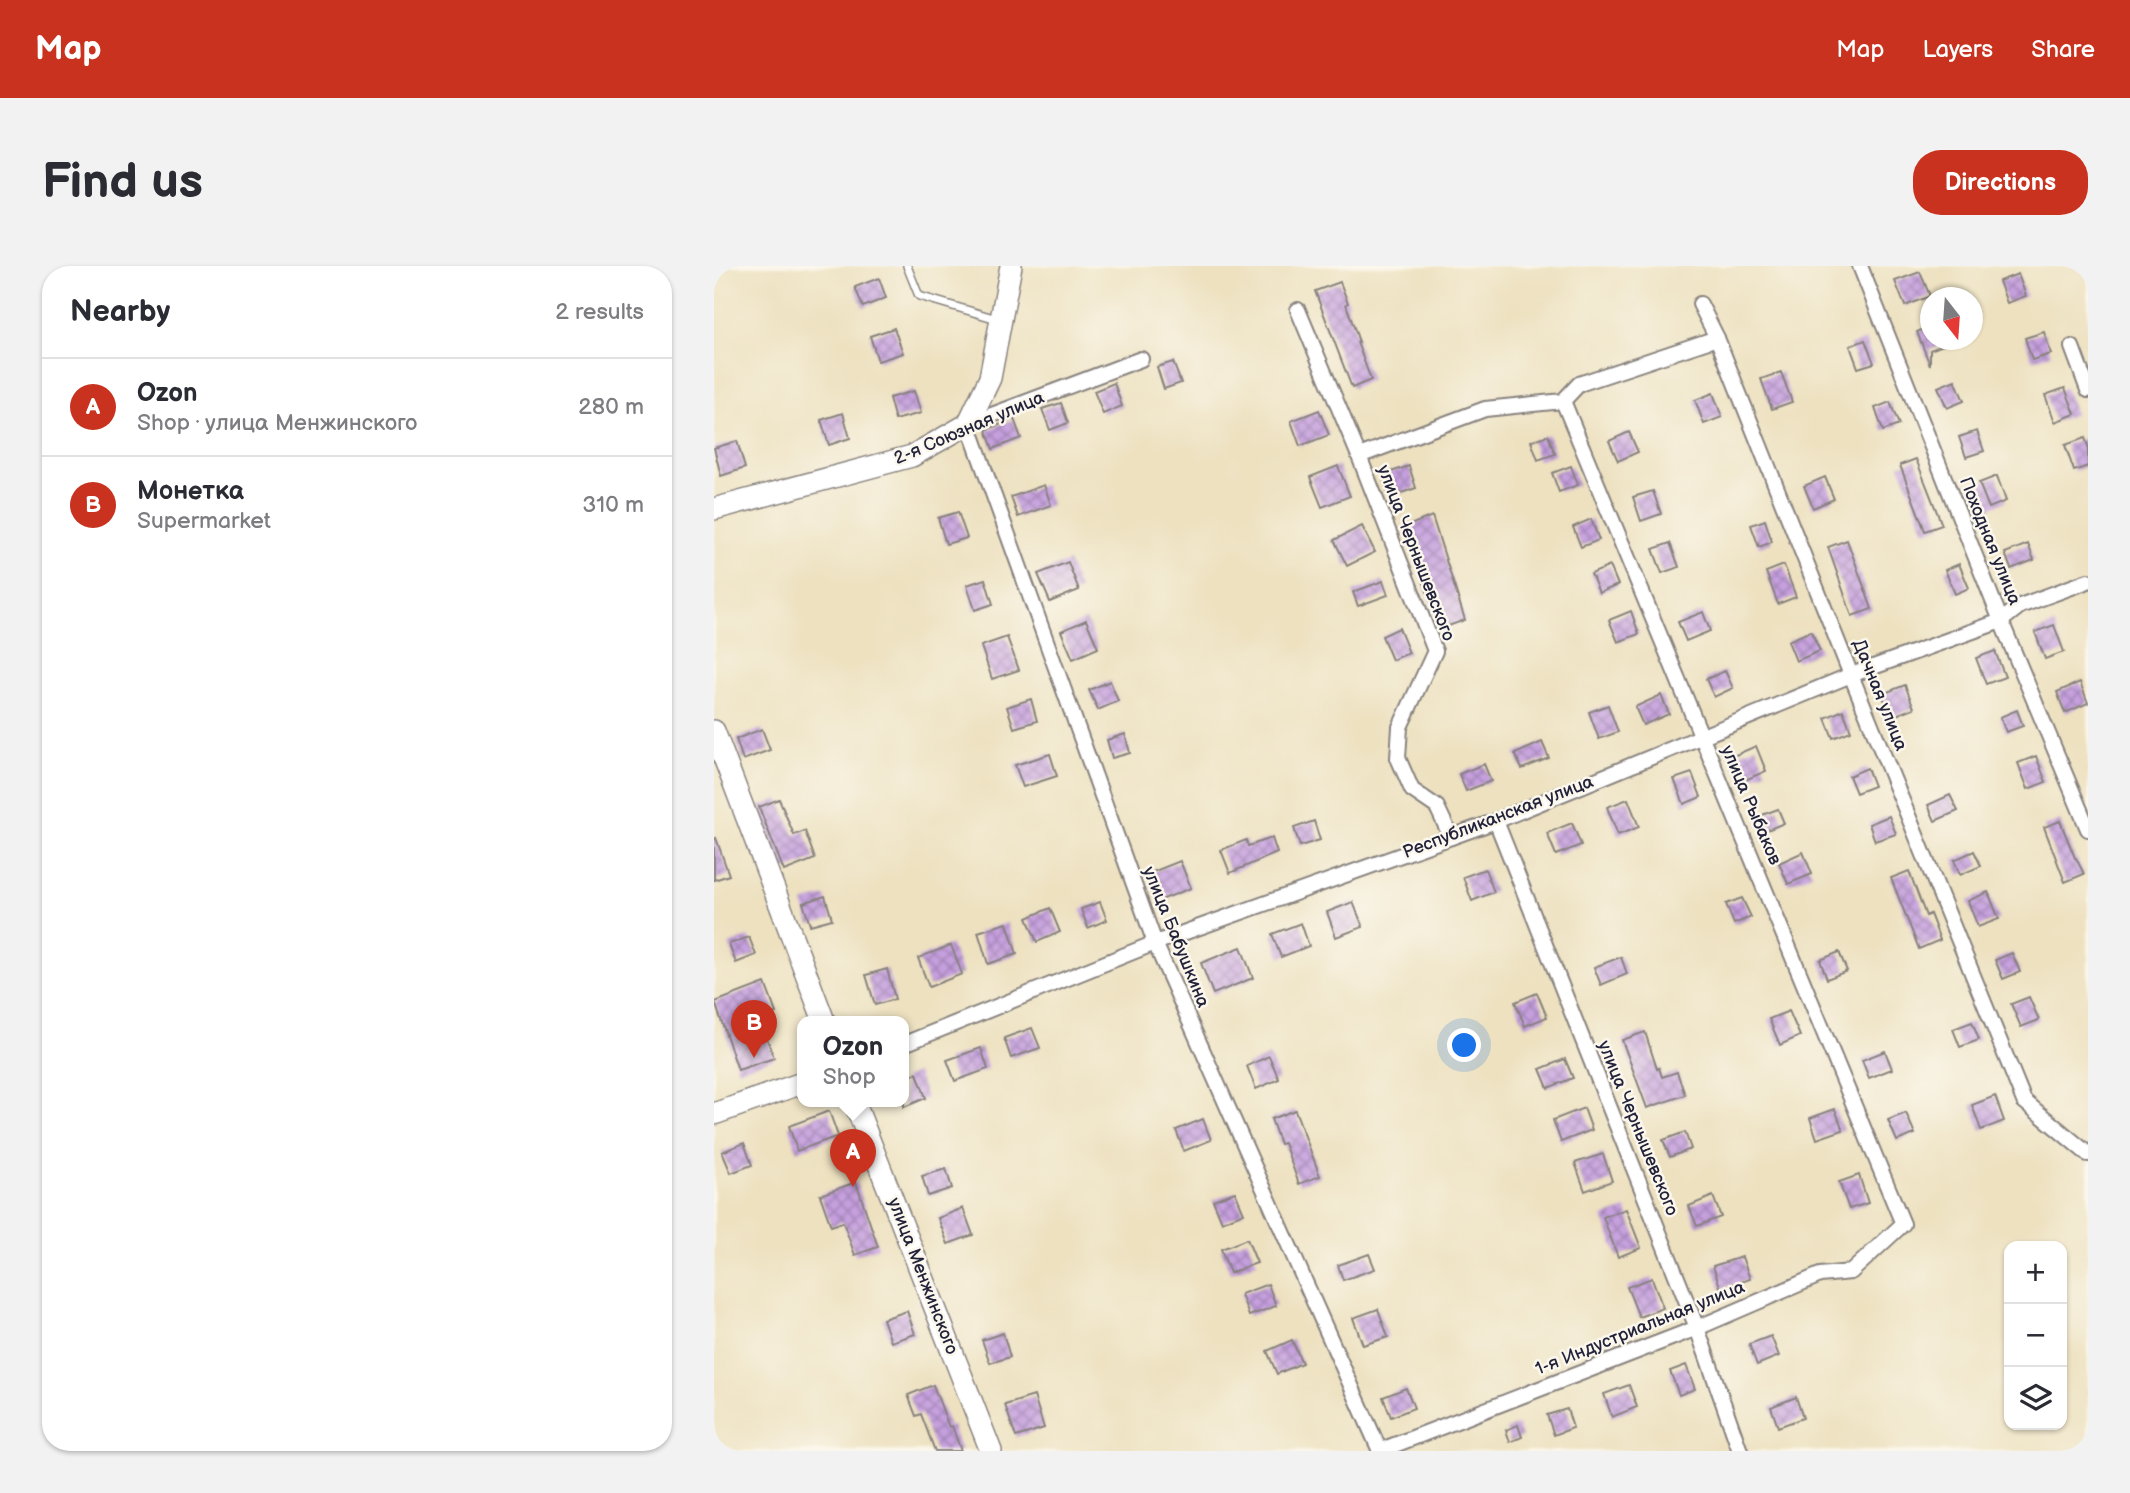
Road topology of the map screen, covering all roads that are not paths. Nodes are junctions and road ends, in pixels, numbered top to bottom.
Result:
1 (907, 266) edge
2 (1011, 266) edge
3 (1860, 266) edge
4 (1700, 304) dead end
5 (1298, 310) dead end
6 (1001, 320) junction
7 (1717, 338) junction
8 (2072, 347) dead end
9 (1140, 359) dead end
10 (2088, 390) edge
11 (1563, 401) junction
12 (968, 424) junction
13 (1359, 456) junction
14 (714, 509) edge
15 (2088, 580) edge
16 (2001, 621) junction
17 (1851, 675) junction
18 (714, 731) edge
19 (1701, 736) junction
20 (1496, 821) junction
21 (2088, 829) edge
22 (1451, 837) junction
23 (1155, 943) junction
24 (822, 1016) edge
25 (909, 1043) edge
26 (797, 1085) edge
27 (856, 1107) edge
28 (714, 1114) edge
29 (2088, 1154) edge
30 (1903, 1224) joint
31 (1696, 1328) junction
32 (991, 1451) edge
33 (1380, 1451) edge
34 (1740, 1451) edge

1 - 6 lane
2 - 6 main road
3 - 16 street, Походная улица
4 - 7 street, Дачная улица
5 - 13 street, улица Чернышевского
6 - 12 main road
7 - 11 street
7 - 17 street, Дачная улица
8 - 10 street
9 - 12 street, 2-я Союзная улица
11 - 13 street
11 - 19 street, улица Рыбаков
12 - 14 main road, 2-я Союзная улица
12 - 23 street, улица Бабушкина
13 - 22 street, улица Чернышевского
15 - 16 street, Республиканская улица
16 - 17 street, Республиканская улица
16 - 21 street, Походная улица
17 - 19 street, Республиканская улица
17 - 29 street, Дачная улица
18 - 24 main road
19 - 20 street, Республиканская улица
19 - 30 street, улица Рыбаков
20 - 22 street, Республиканская улица
20 - 31 street, улица Чернышевского
22 - 23 street, Республиканская улица
23 - 25 street, Республиканская улица
23 - 33 street, улица Бабушкина
26 - 28 main road
27 - 32 main road, улица Менжинского
30 - 31 street, 1-я Индустриальная улица
31 - 33 street, 1-я Индустриальная улица
31 - 34 street, улица Чернышевского

